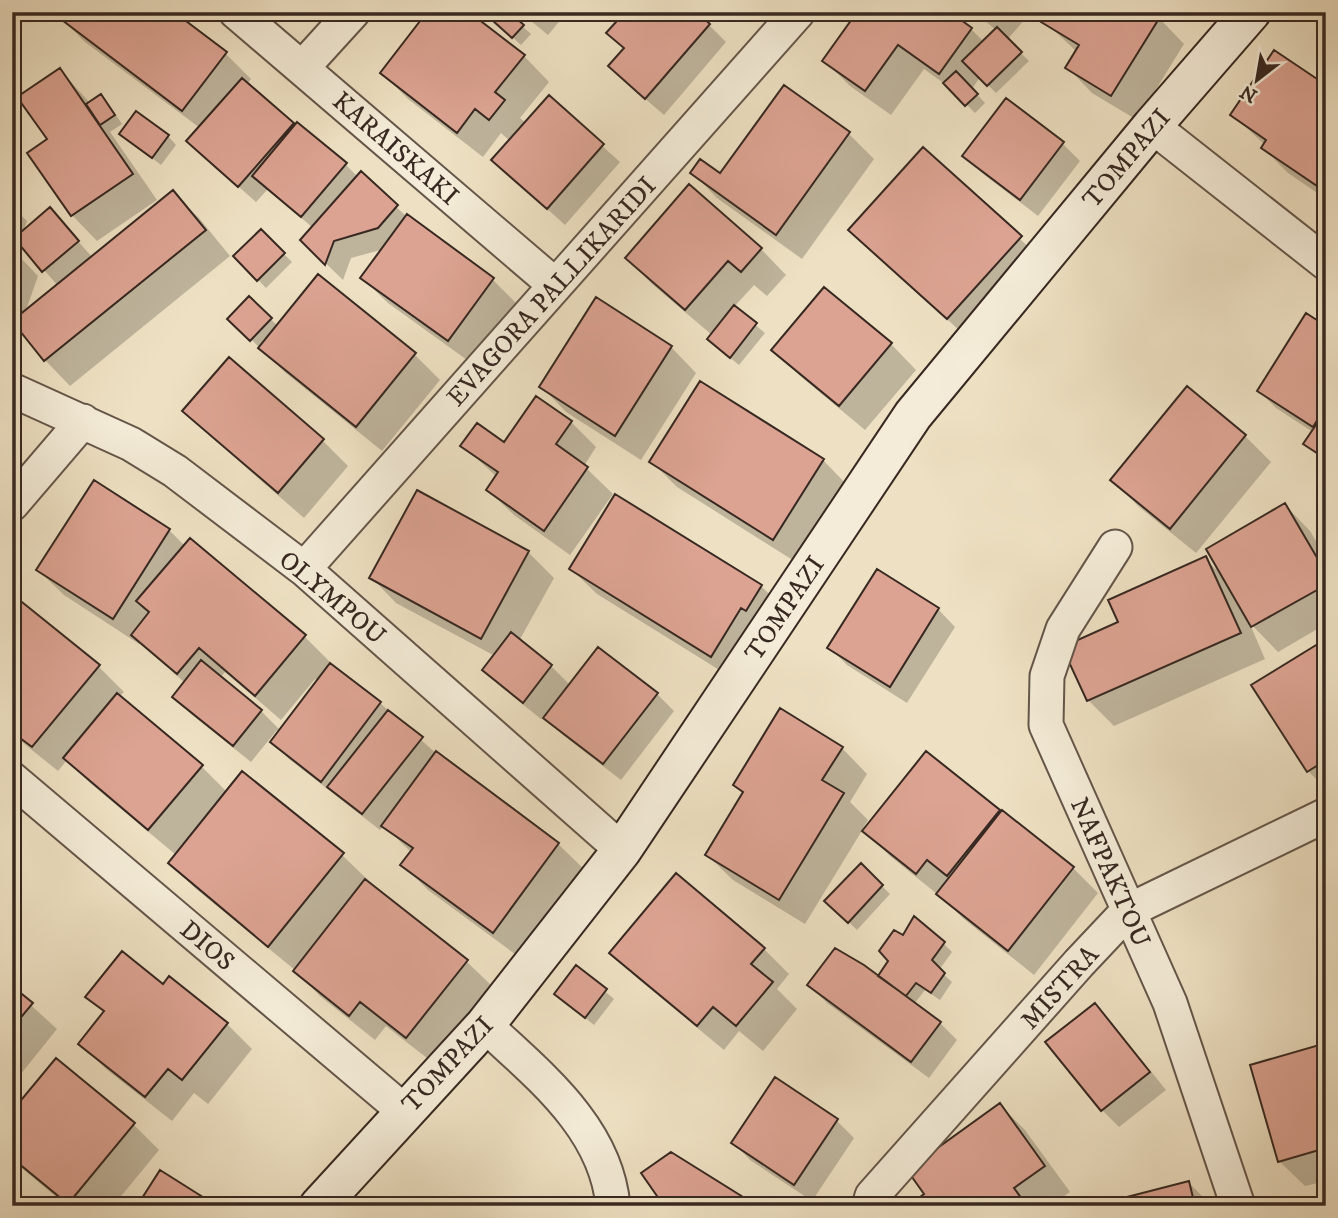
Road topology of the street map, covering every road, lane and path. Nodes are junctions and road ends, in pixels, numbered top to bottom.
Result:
1 (236, 12) edge
2 (353, 12) edge
3 (798, 12) edge
4 (1251, 12) edge
5 (302, 68) junction
6 (1152, 125) junction
7 (1326, 263) edge
8 (555, 285) junction
9 (12, 390) edge
10 (83, 421) junction
11 (12, 504) edge
12 (1115, 547) dead end
13 (304, 569) junction
14 (12, 779) edge
15 (1326, 815) edge
16 (622, 850) junction
17 (1128, 911) junction
18 (485, 1025) junction
19 (404, 1111) junction
20 (870, 1201) edge
21 (319, 1206) edge
22 (613, 1206) edge
23 (1238, 1206) edge

1 - 5 street, KARAISKAKI
2 - 5 street
3 - 8 street, EVAGORA PALLIKARIDI
4 - 6 street, TOMPAZI
5 - 8 street, KARAISKAKI
6 - 7 street
6 - 16 street, TOMPAZI
8 - 13 street, EVAGORA PALLIKARIDI
9 - 10 street, OLYMPOU
10 - 11 street
10 - 13 street, OLYMPOU
12 - 17 street, NAFPAKTOU
13 - 16 street, OLYMPOU
14 - 19 street, DIOS
15 - 17 street, MISTRA
16 - 18 street, TOMPAZI
17 - 20 street, MISTRA
17 - 23 street, NAFPAKTOU
18 - 19 street, TOMPAZI
18 - 22 street
19 - 21 street, TOMPAZI

